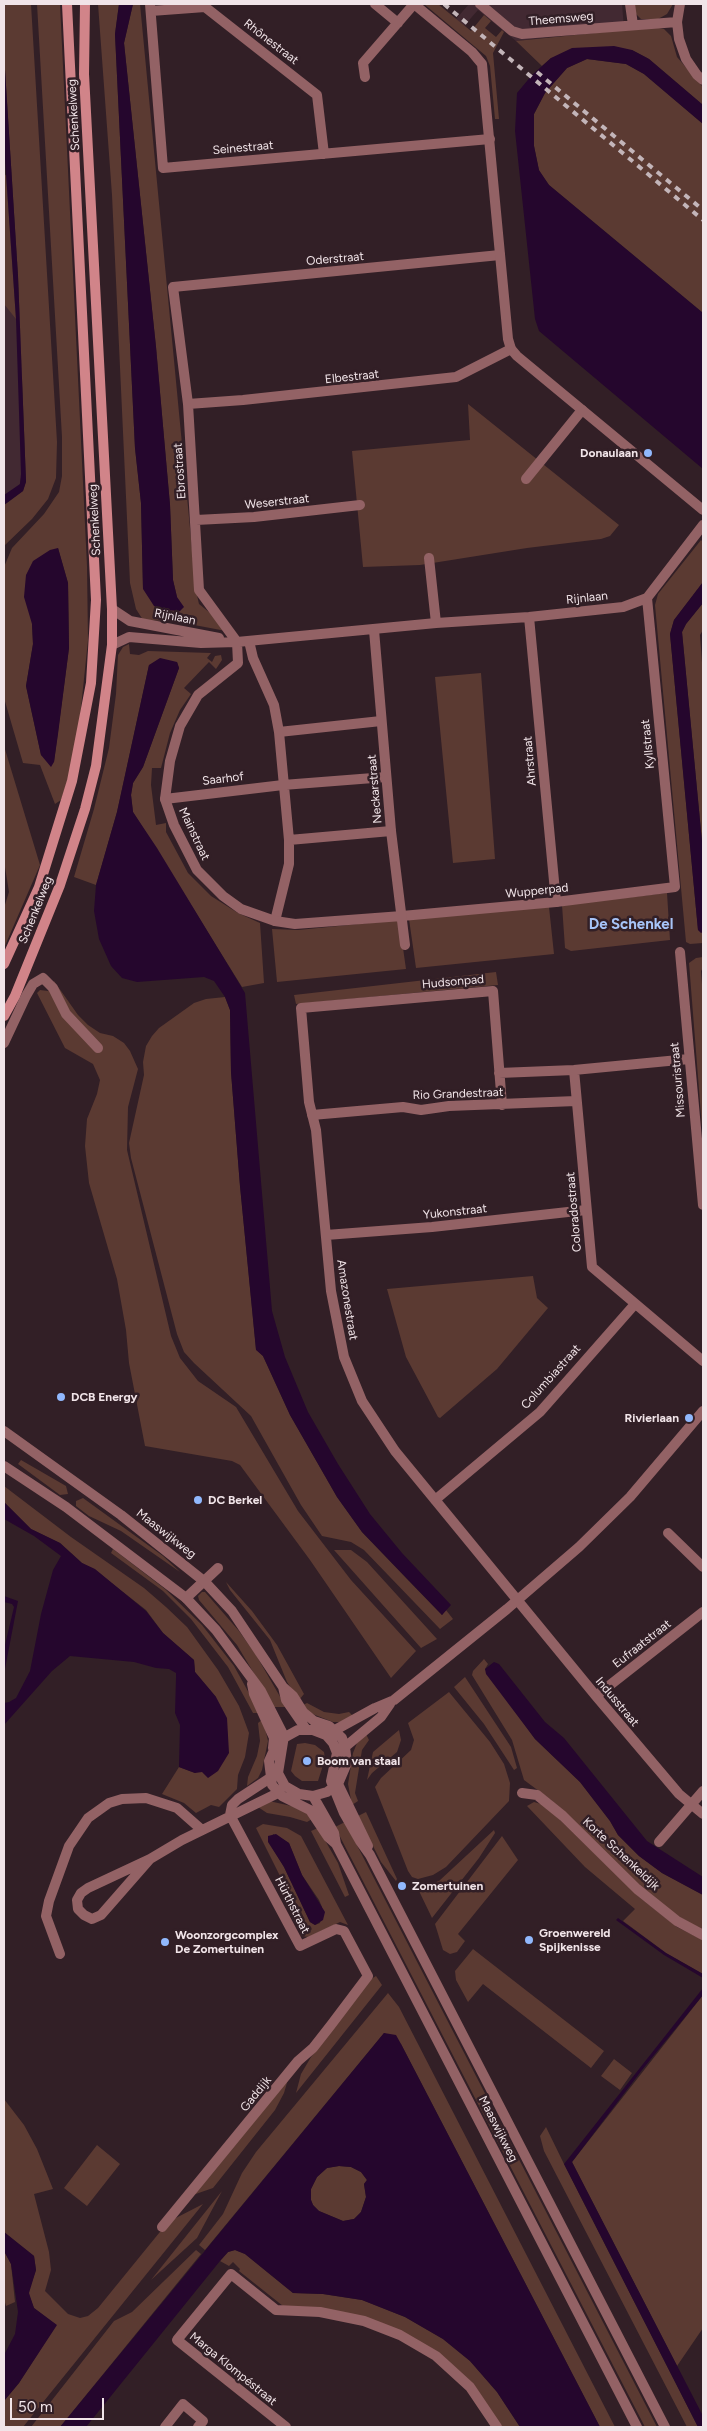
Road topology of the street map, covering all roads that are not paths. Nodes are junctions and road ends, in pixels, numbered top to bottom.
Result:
1 (67, 4) edge
2 (85, 4) edge
3 (375, 4) edge
4 (414, 4) edge
5 (480, 4) edge
6 (630, 4) edge
7 (680, 4) edge
8 (150, 8) edge
9 (677, 22) junction
10 (398, 23) junction
11 (632, 25) junction
12 (365, 77) dead end
13 (703, 80) edge
14 (490, 139) junction
15 (324, 154) junction
16 (500, 255) junction
17 (173, 288) joint
18 (511, 349) junction
19 (188, 404) junction
20 (582, 410) junction
21 (526, 479) dead end
22 (360, 506) dead end
23 (703, 510) edge
24 (196, 520) junction
25 (703, 525) edge
26 (429, 558) dead end
27 (647, 598) junction
28 (112, 609) junction
29 (529, 617) junction
30 (436, 623) junction
31 (374, 630) junction
32 (249, 641) junction
33 (237, 642) junction
34 (112, 645) junction
35 (381, 721) junction
36 (279, 732) junction
37 (386, 777) junction
38 (283, 785) junction
39 (165, 798) junction
40 (391, 831) junction
41 (289, 840) junction
42 (675, 887) joint
43 (556, 902) junction
44 (402, 916) junction
45 (275, 920) junction
46 (405, 945) dead end
47 (680, 952) dead end
48 (4, 964) edge
49 (301, 1008) joint
50 (4, 1016) edge
51 (4, 1043) edge
52 (98, 1048) dead end
53 (689, 1059) junction
54 (574, 1070) junction
55 (499, 1073) junction
56 (576, 1101) junction
57 (502, 1105) junction
58 (312, 1116) junction
59 (703, 1205) edge
60 (586, 1210) junction
61 (326, 1235) junction
62 (635, 1304) junction
63 (703, 1361) edge
64 (703, 1411) edge
65 (4, 1431) edge
66 (4, 1466) edge
67 (435, 1500) junction
68 (668, 1532) dead end
69 (703, 1567) edge
70 (218, 1568) dead end
71 (205, 1582) junction
72 (186, 1598) junction
73 (518, 1600) junction
74 (703, 1612) edge
75 (252, 1681) junction
76 (283, 1687) junction
77 (596, 1696) junction
78 (390, 1704) junction
79 (306, 1729) junction
80 (330, 1733) junction
81 (284, 1736) junction
82 (345, 1747) junction
83 (273, 1748) junction
84 (270, 1778) junction
85 (335, 1786) junction
86 (288, 1788) junction
87 (703, 1791) edge
88 (278, 1793) junction
89 (522, 1793) dead end
90 (313, 1796) junction
91 (692, 1805) junction
92 (703, 1814) edge
93 (230, 1815) junction
94 (202, 1830) junction
95 (659, 1842) dead end
96 (336, 1844) junction
97 (150, 1859) junction
98 (703, 1935) edge
99 (60, 1954) dead end
100 (368, 1976) joint
101 (162, 2227) dead end
102 (164, 2427) edge
103 (198, 2427) edge
104 (286, 2427) edge
105 (497, 2427) edge
106 (637, 2427) edge
107 (666, 2427) edge

1 - 48 main road, Schenkelweg
2 - 28 main road, Schenkelweg
3 - 10 street
4 - 10 street
4 - 14 street
5 - 11 street, Theemsweg
6 - 11 street
7 - 9 street
8 - 15 street, Rhônestraat
8 - 15 street, Seinestraat
9 - 11 street, Theemsweg
9 - 13 street
10 - 12 street
14 - 15 street, Seinestraat
14 - 16 street
16 - 17 street, Oderstraat
16 - 18 street
17 - 19 street, Ebrostraat
18 - 19 street, Elbestraat
18 - 20 street
19 - 24 street, Ebrostraat
20 - 21 street
20 - 23 street
22 - 24 street, Weserstraat
24 - 33 street, Ebrostraat
25 - 27 street
26 - 30 street
27 - 29 street, Rijnlaan
27 - 42 street, Kyllstraat
28 - 33 street, Rijnlaan
28 - 34 main road, Schenkelweg
29 - 30 street, Rijnlaan
29 - 43 street, Ahrstraat
30 - 31 street, Rijnlaan
31 - 32 street, Rijnlaan
31 - 35 street, Neckarstraat
32 - 33 street, Rijnlaan
32 - 36 street
33 - 34 street, Rijnlaan
33 - 39 street, Mainstraat
34 - 50 main road, Schenkelweg
35 - 36 street
35 - 37 street, Neckarstraat
36 - 38 street
37 - 38 street, Saarhof
37 - 40 street, Neckarstraat
38 - 39 street, Saarhof
38 - 41 street
39 - 45 street, Mainstraat
40 - 41 street
40 - 44 street, Neckarstraat
41 - 45 street
42 - 43 street, Wupperpad
43 - 44 street, Wupperpad
44 - 45 street, Mainstraat
44 - 46 street, Neckarstraat
47 - 53 street, Missouristraat
49 - 55 street, Hudsonpad
49 - 58 street, Amazonestraat
51 - 52 street
53 - 54 street, Rio Grandestraat
53 - 59 street, Missouristraat
54 - 55 street, Rio Grandestraat
54 - 56 street, Coloradostraat
55 - 57 street, Hudsonpad
56 - 57 street, Rio Grandestraat
56 - 60 street, Coloradostraat
57 - 58 street, Rio Grandestraat
58 - 61 street, Amazonestraat
60 - 61 street, Yukonstraat
60 - 62 street, Coloradostraat
61 - 67 street, Amazonestraat
62 - 63 street, Coloradostraat
62 - 67 street, Columbiastraat
64 - 73 street
65 - 71 street, Maaswijkweg
66 - 72 street
67 - 73 street, Amazonestraat
68 - 69 street
70 - 71 street
71 - 72 street
71 - 76 street, Maaswijkweg
72 - 75 street
73 - 77 street, Indusstraat
73 - 78 street
74 - 77 street, Eufraatstraat
75 - 81 street
75 - 83 street
76 - 79 street, Maaswijkweg
76 - 80 street, Maaswijkweg
77 - 91 street, Indusstraat
78 - 80 street
78 - 82 street
79 - 80 street
79 - 81 street
80 - 82 street
80 - 85 street
81 - 83 street
81 - 86 street
82 - 85 street
83 - 84 street
84 - 88 street
84 - 93 street
85 - 90 street
85 - 107 street, Maaswijkweg
86 - 88 street
86 - 90 street
87 - 91 street
88 - 93 street
88 - 96 street, Maaswijkweg
89 - 98 street, Korte Schenkeldijk
90 - 96 street, Maaswijkweg
91 - 92 street, Indusstraat
91 - 95 street
93 - 94 street
93 - 100 street, Hürthstraat
94 - 97 street
94 - 99 street
96 - 106 street, Maaswijkweg
97 - 97 street
100 - 101 street, Gaddijk
102 - 103 street
104 - 105 street, Marga Klompéstraat

